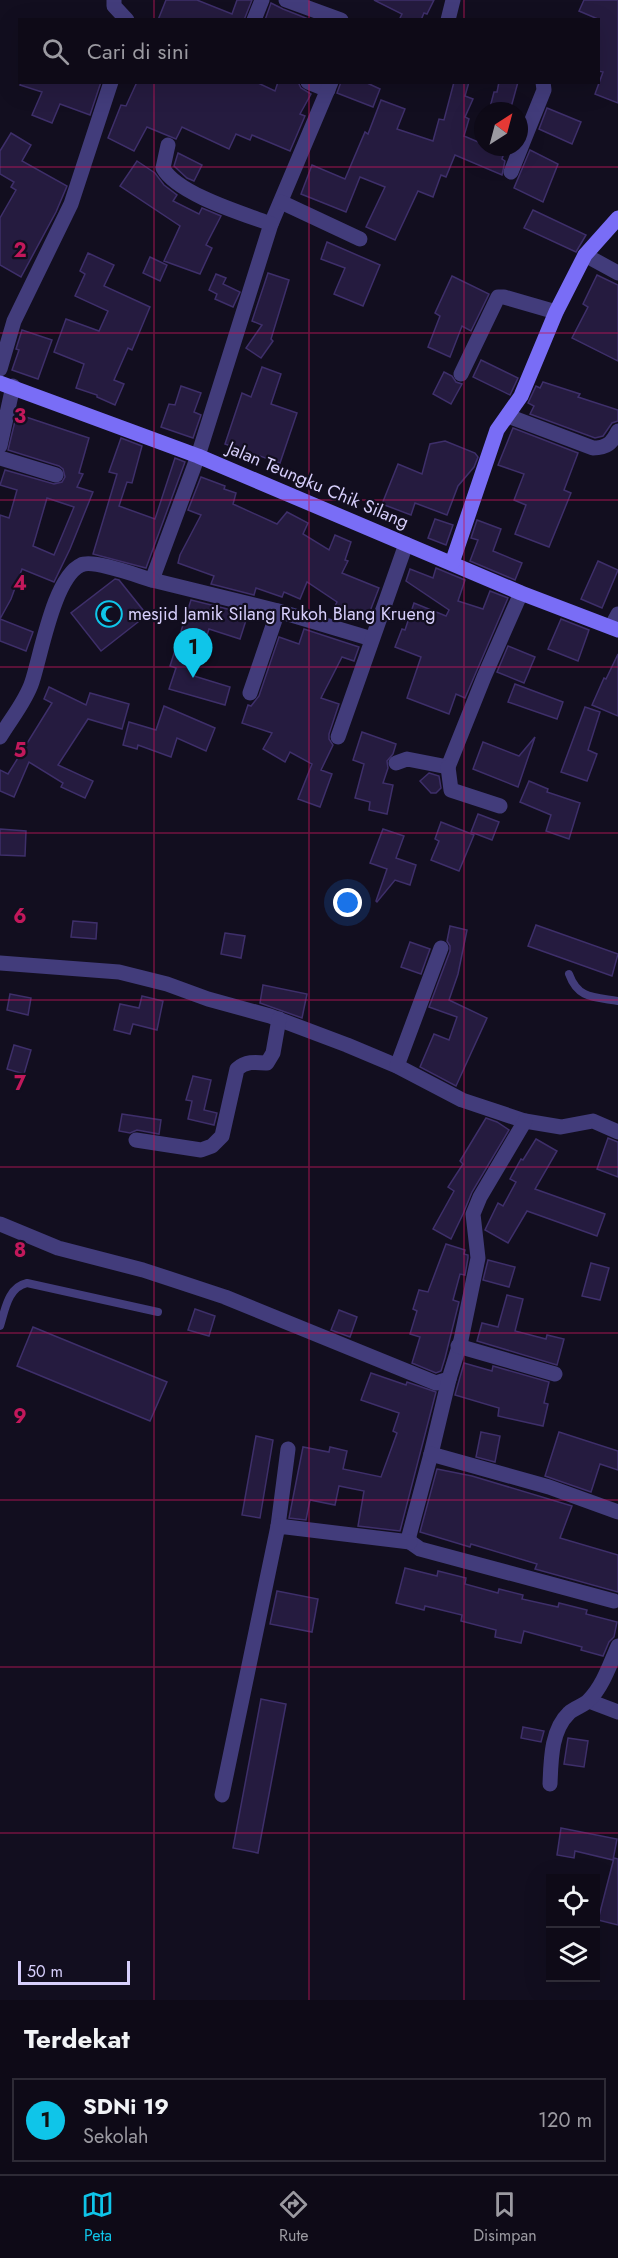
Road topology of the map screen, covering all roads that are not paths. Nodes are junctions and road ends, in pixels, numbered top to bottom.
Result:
1 (114, 0) edge
2 (262, 0) edge
3 (286, 0) edge
4 (453, 0) edge
5 (125, 18) edge
6 (255, 18) edge
7 (335, 18) edge
8 (448, 18) edge
9 (110, 84) edge
10 (543, 84) edge
11 (330, 86) edge
12 (168, 145) dead end
13 (511, 172) dead end
14 (281, 202) junction
15 (618, 218) edge
16 (271, 224) junction
17 (360, 239) dead end
18 (585, 255) junction
19 (618, 273) edge
20 (556, 312) junction
21 (0, 369) edge
22 (461, 374) dead end
23 (6, 384) edge
24 (508, 416) junction
25 (618, 431) edge
26 (0, 446) edge
27 (198, 456) junction
28 (0, 458) edge
29 (56, 475) dead end
30 (406, 544) junction
31 (452, 563) junction
32 (152, 580) junction
33 (521, 593) junction
34 (278, 610) junction
35 (616, 624) edge
36 (372, 639) junction
37 (250, 693) dead end
38 (0, 737) edge
39 (338, 737) dead end
40 (396, 763) dead end
41 (448, 767) junction
42 (500, 806) dead end
43 (441, 948) dead end
44 (0, 963) edge
45 (570, 974) dead end
46 (618, 1001) edge
47 (279, 1019) junction
48 (397, 1066) junction
49 (525, 1121) junction
50 (618, 1132) edge
51 (136, 1140) dead end
52 (0, 1224) edge
53 (158, 1312) dead end
54 (0, 1326) edge
55 (458, 1346) junction
56 (555, 1374) dead end
57 (449, 1379) junction
58 (288, 1449) dead end
59 (431, 1454) junction
60 (618, 1512) edge
61 (278, 1526) junction
62 (410, 1542) junction
63 (614, 1601) dead end
64 (618, 1646) edge
65 (589, 1701) junction
66 (618, 1712) edge
67 (550, 1784) dead end
68 (222, 1795) dead end

1 - 5 street
2 - 6 street
3 - 7 street
4 - 8 street
9 - 21 street
10 - 13 street
11 - 14 street
12 - 16 street
14 - 16 street
14 - 17 street
15 - 18 street
16 - 27 street
18 - 19 street
18 - 20 street
20 - 22 street
20 - 24 street
23 - 26 street
23 - 27 street, Jalan Teungku Chik Silang
24 - 25 street
24 - 31 street
27 - 30 street, Jalan Teungku Chik Silang
27 - 32 street
28 - 29 street
30 - 31 street, Jalan Teungku Chik Silang
30 - 36 street
31 - 33 street, Jalan Teungku Chik Silang
32 - 34 street
32 - 38 street
33 - 35 street, Jalan Teungku Chik Silang
33 - 41 street
34 - 36 street
34 - 37 street
36 - 39 street
40 - 41 street
41 - 42 street
43 - 48 street
44 - 47 street
45 - 46 lane
47 - 48 street
47 - 51 street
48 - 49 street
49 - 50 street
49 - 55 street
52 - 57 street
53 - 54 lane
55 - 56 street
55 - 57 street
57 - 59 street
58 - 61 street
59 - 60 street
59 - 62 street
61 - 62 street
61 - 68 street
62 - 63 street
64 - 65 street
65 - 66 street
65 - 67 street

